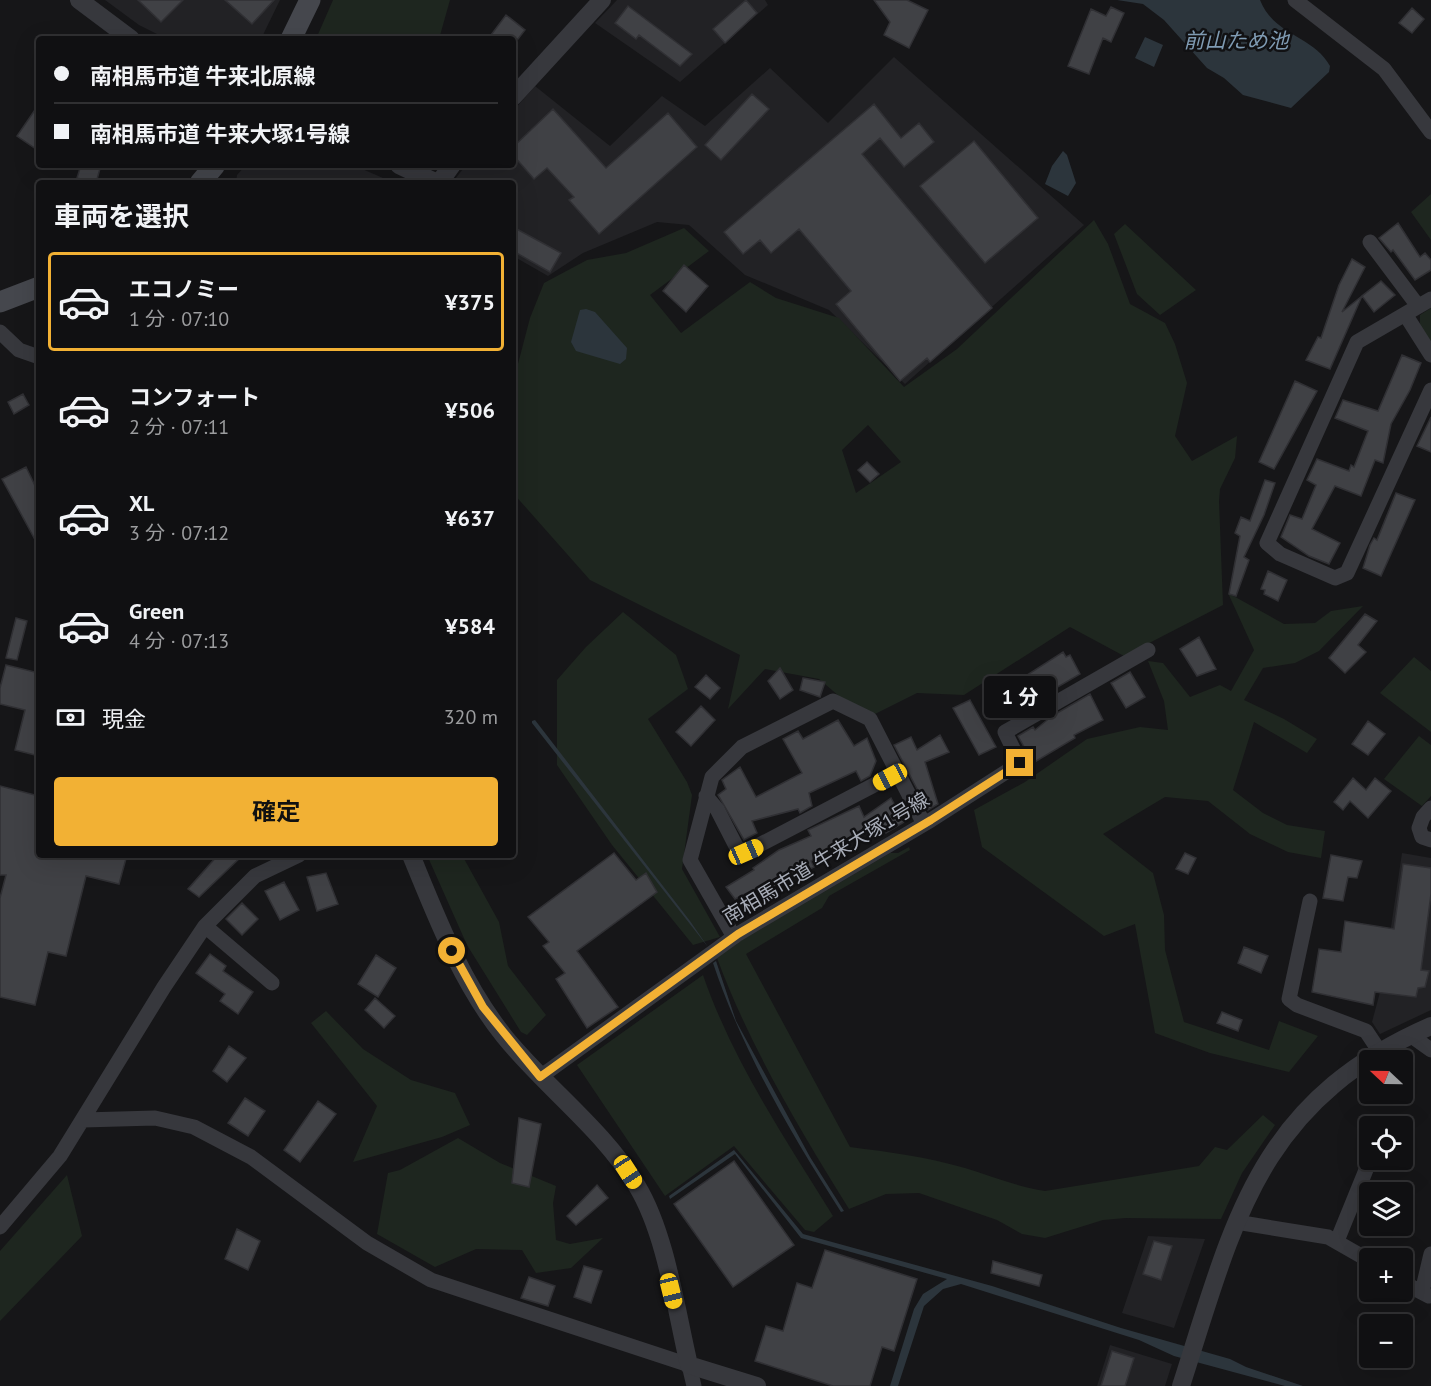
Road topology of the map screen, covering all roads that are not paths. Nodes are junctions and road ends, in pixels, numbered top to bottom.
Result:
1 (79, 0) edge
2 (310, 0) edge
3 (602, 0) edge
4 (1295, 0) edge
5 (127, 36) edge
6 (292, 36) edge
7 (516, 94) edge
8 (1431, 132) edge
9 (212, 168) edge
10 (406, 168) edge
11 (450, 168) edge
12 (202, 180) edge
13 (432, 180) edge
14 (440, 180) edge
15 (1370, 242) dead end
16 (36, 288) edge
17 (0, 302) edge
18 (1418, 306) edge
19 (0, 332) edge
20 (1431, 355) edge
21 (36, 356) edge
22 (1431, 390) edge
23 (1148, 650) dead end
24 (897, 773) junction
25 (706, 796) junction
26 (1431, 808) edge
27 (924, 824) junction
28 (1431, 840) edge
29 (293, 858) edge
30 (412, 858) edge
31 (1310, 901) dead end
32 (205, 926) junction
33 (734, 937) junction
34 (272, 983) dead end
35 (1431, 1026) edge
36 (1410, 1035) junction
37 (1379, 1050) edge
38 (1384, 1050) edge
39 (1431, 1050) edge
40 (1359, 1066) edge
41 (540, 1077) junction
42 (83, 1120) junction
43 (1366, 1170) edge
44 (1236, 1222) junction
45 (0, 1227) edge
46 (1337, 1240) junction
47 (1359, 1255) edge
48 (1430, 1260) edge
49 (1426, 1294) edge
50 (689, 1365) junction
51 (694, 1386) edge
52 (757, 1386) edge
53 (1181, 1386) edge

1 - 5 street
2 - 6 main road
3 - 7 street
4 - 8 street
9 - 12 main road
10 - 13 street
11 - 14 street
15 - 18 street
16 - 17 main road
18 - 20 street
18 - 22 street
19 - 21 street
23 - 27 street, 南相馬市道 牛来大塚1号線
24 - 25 street
24 - 25 street
24 - 27 street
25 - 33 street
26 - 28 street
27 - 33 street, 南相馬市道 牛来大塚1号線
29 - 32 street
30 - 41 street
31 - 37 street
32 - 34 street
32 - 42 street
33 - 41 street, 南相馬市道 牛来大塚1号線
35 - 36 street
36 - 38 street
36 - 39 street
40 - 44 street
41 - 50 street
42 - 45 street
42 - 50 street
43 - 46 street
44 - 46 street
44 - 53 street
46 - 47 street
48 - 49 street
50 - 51 street
50 - 52 street

